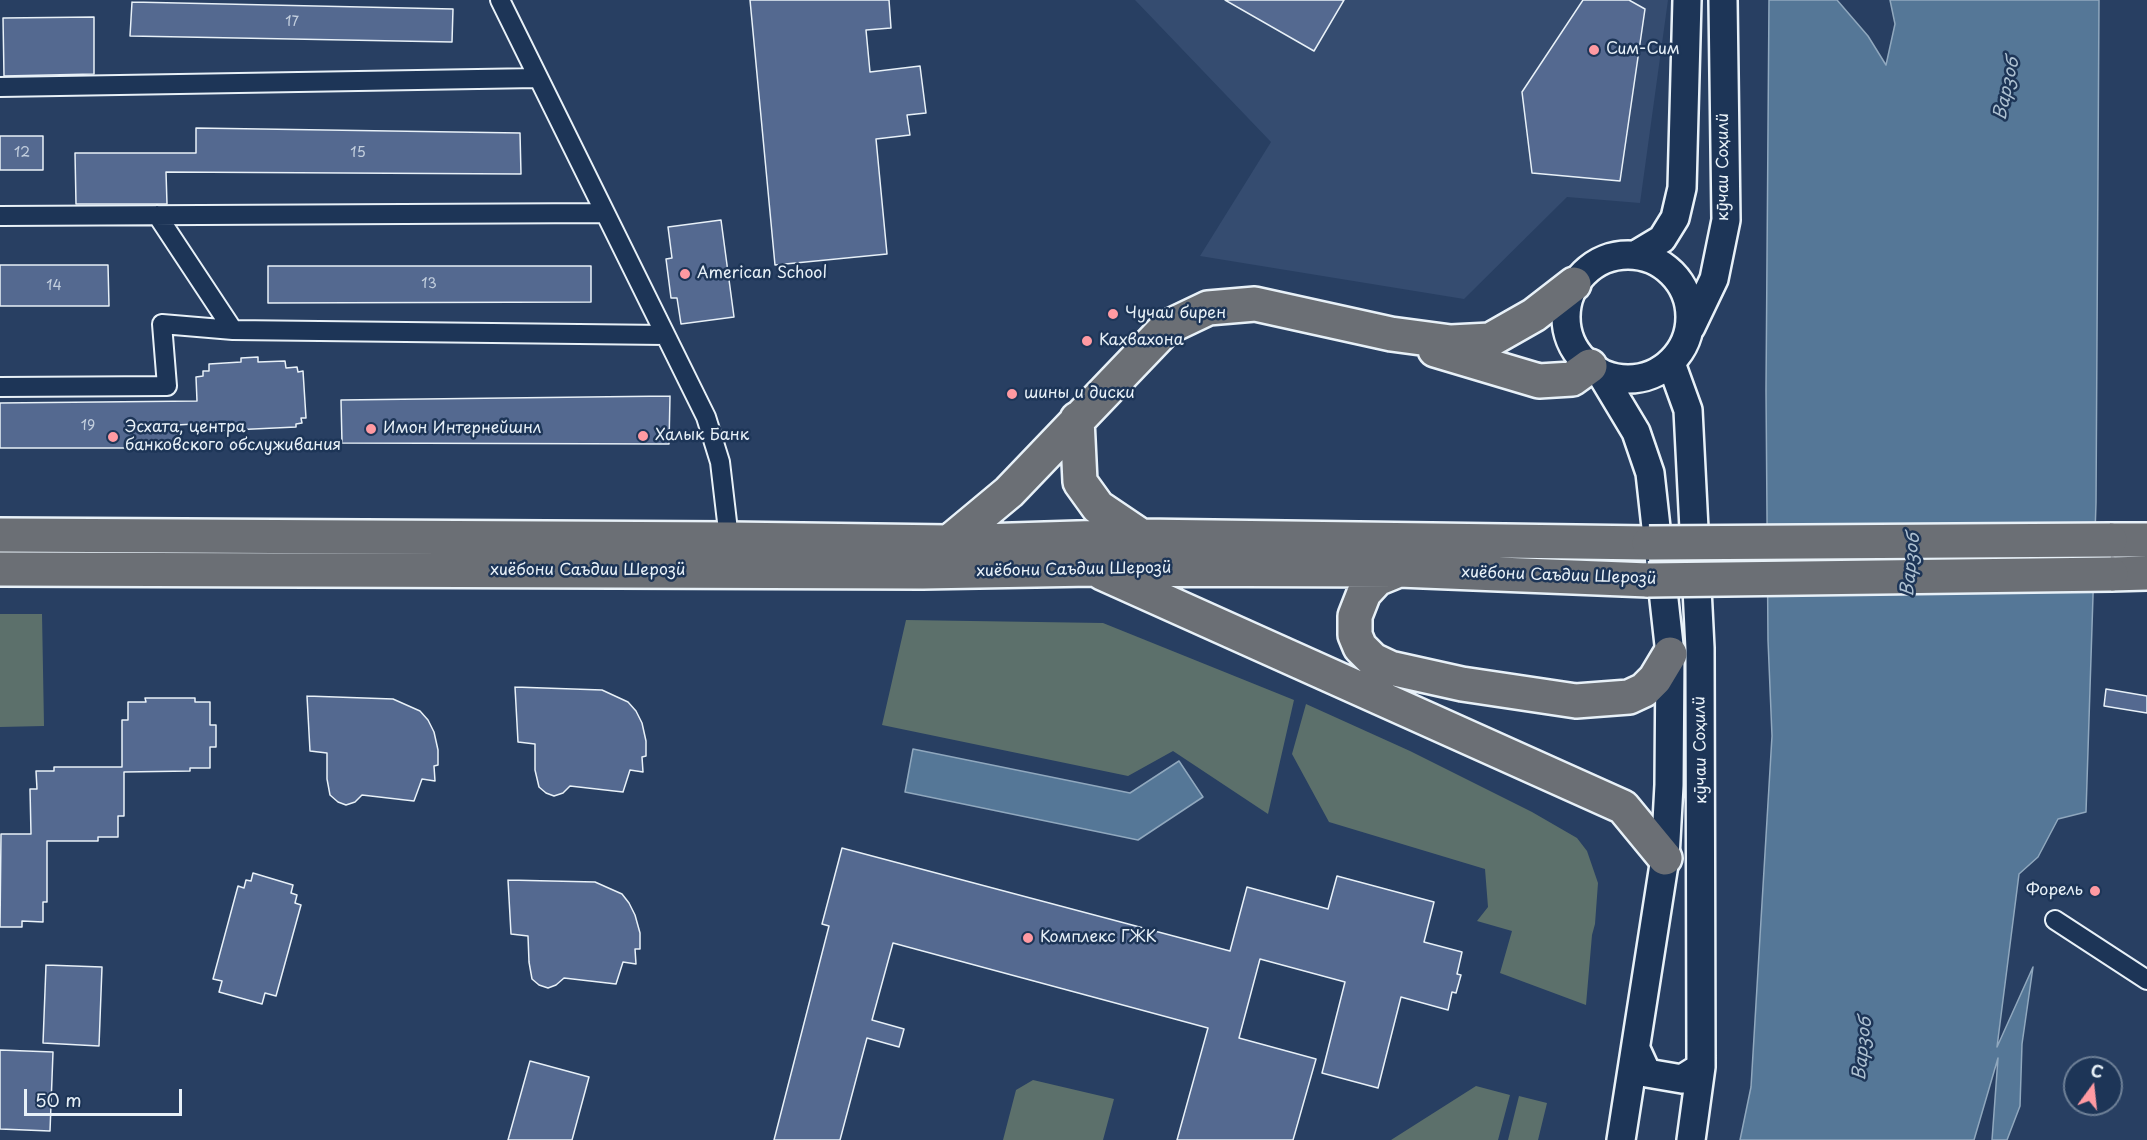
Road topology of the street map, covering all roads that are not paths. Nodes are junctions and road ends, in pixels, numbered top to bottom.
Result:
1 (500, 0) edge
2 (1687, 0) edge
3 (1723, 0) edge
4 (537, 78) junction
5 (0, 87) edge
6 (604, 213) junction
7 (157, 215) junction
8 (0, 216) edge
9 (1637, 254) junction
10 (1574, 284) junction
11 (1690, 328) junction
12 (233, 330) junction
13 (1391, 334) junction
14 (665, 335) junction
15 (1671, 363) junction
16 (1595, 369) junction
17 (0, 387) edge
18 (1077, 419) junction
19 (0, 535) edge
20 (1141, 536) junction
21 (729, 539) junction
22 (2147, 540) edge
23 (949, 542) junction
24 (0, 569) edge
25 (1092, 569) junction
26 (1399, 570) junction
27 (2147, 573) edge
28 (1670, 654) junction
29 (1665, 858) junction
30 (2055, 920) dead end
31 (2147, 980) edge
32 (1636, 1049) junction
33 (1701, 1067) junction
34 (1621, 1140) edge
35 (1691, 1140) edge

1 - 4 street
2 - 9 main road
3 - 11 main road, кӯчаи Соҳилӣ
4 - 5 street
4 - 6 street
6 - 7 street
6 - 14 street
7 - 8 street
7 - 12 street
9 - 10 main road
9 - 11 main road
10 - 13 highway
10 - 16 main road
11 - 15 main road
12 - 14 street
12 - 17 street
13 - 16 highway
13 - 18 highway
14 - 21 street
15 - 16 main road
15 - 33 main road, кӯчаи Соҳилӣ
16 - 28 main road, кӯчаи Соҳилӣ
18 - 20 highway
18 - 23 highway
19 - 21 highway, хиёбони Саъдии Шерозӣ
20 - 22 highway, хиёбони Саъдии Шерозӣ, bridge
20 - 23 highway, хиёбони Саъдии Шерозӣ
21 - 23 highway, хиёбони Саъдии Шерозӣ
24 - 25 highway, хиёбони Саъдии Шерозӣ
25 - 26 highway, хиёбони Саъдии Шерозӣ
25 - 29 highway
26 - 27 highway, хиёбони Саъдии Шерозӣ, bridge
26 - 28 highway
28 - 29 main road, кӯчаи Соҳилӣ
29 - 32 main road, кӯчаи Соҳилӣ
30 - 31 street
32 - 33 main road
32 - 34 main road, кӯчаи Соҳилӣ
33 - 35 main road, кӯчаи Соҳилӣ

